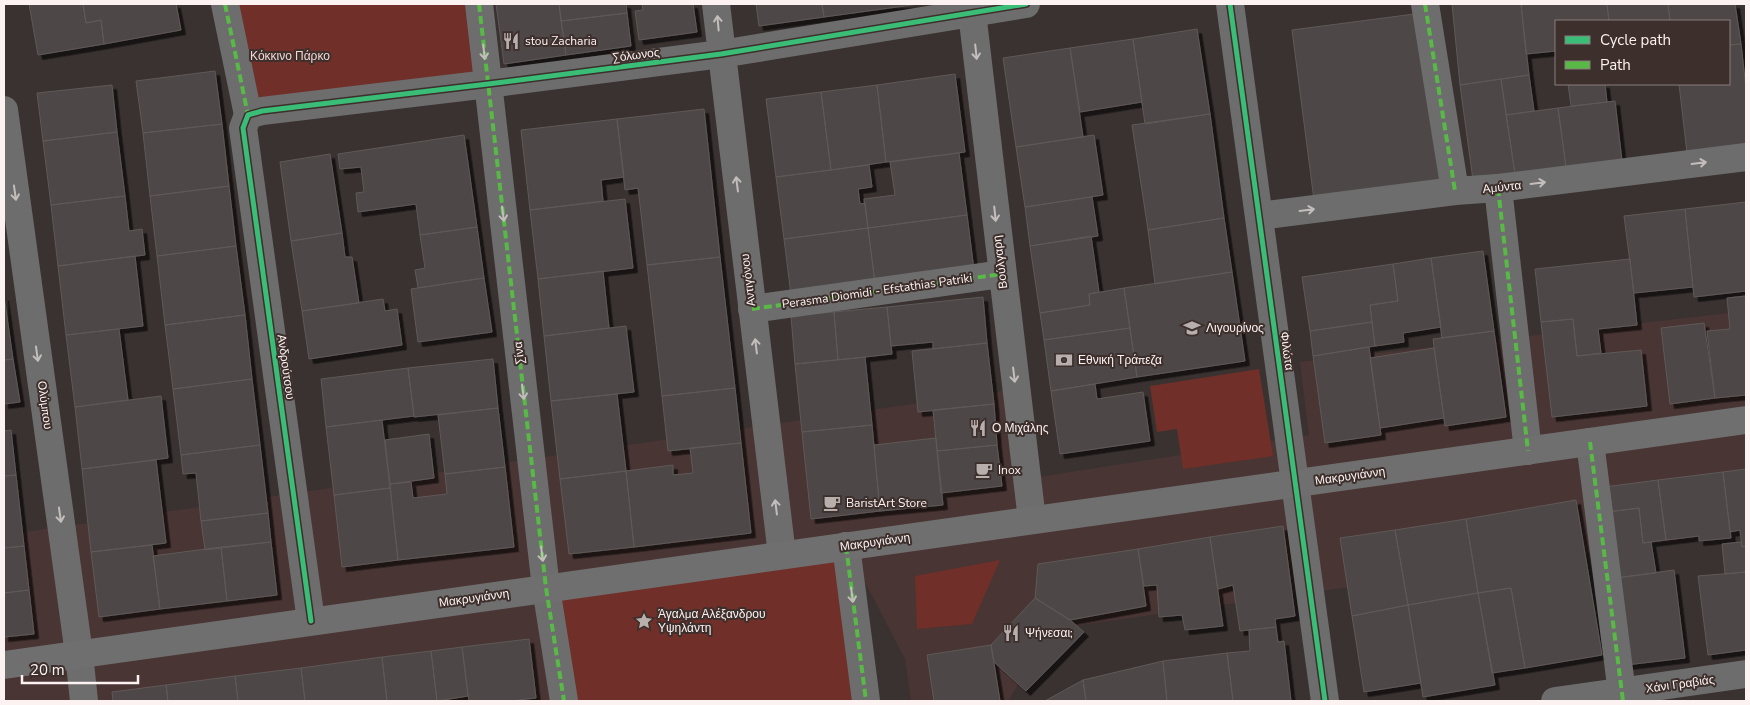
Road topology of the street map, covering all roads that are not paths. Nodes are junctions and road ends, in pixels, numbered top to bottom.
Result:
1 (226, 4) edge
2 (479, 4) edge
3 (716, 4) edge
4 (1026, 4) edge
5 (1230, 4) edge
6 (1425, 4) edge
7 (971, 8) edge
8 (721, 54) junction
9 (488, 84) junction
10 (4, 110) edge
11 (248, 115) junction
12 (1746, 157) edge
13 (1498, 188) junction
14 (1455, 191) junction
15 (1258, 216) junction
16 (1002, 274) junction
17 (752, 309) junction
18 (1746, 420) edge
19 (1590, 442) junction
20 (1528, 451) junction
21 (1295, 483) junction
22 (1032, 520) junction
23 (846, 546) junction
24 (782, 555) junction
25 (546, 588) junction
26 (311, 621) junction
27 (79, 654) junction
28 (4, 665) edge
29 (1746, 674) edge
30 (1623, 697) edge
31 (84, 701) edge
32 (564, 701) edge
33 (866, 701) edge
34 (1325, 701) edge
35 (1555, 701) edge

1 - 11 street, Ανδρούτσου
2 -> 9 street, Σίνα
8 -> 3 street, Αντιγόνου
4 - 7 street, Σόλωνος
5 - 15 street, Φιλώτα
6 - 14 street
7 - 8 street, Σόλωνος
7 -> 16 street, Βούλγαρη
8 - 9 street, Σόλωνος
17 -> 8 street, Αντιγόνου
9 - 11 street, Σόλωνος
9 -> 25 street, Σίνα
10 -> 27 street, Ολύμπου
11 - 26 street, Ανδρούτσου
13 -> 12 street, Αμύντα
13 - 14 street, Αμύντα
13 - 20 street
15 -> 14 street, Αμύντα
15 - 21 street, Φιλώτα
16 - 17 street, Perasma Diomidi - Efstathias Patriki
16 -> 22 street, Βούλγαρη
24 -> 17 street, Αντιγόνου
18 - 19 main road, Μακρυγιάννη
19 - 20 main road, Μακρυγιάννη
19 - 30 street
20 - 21 main road, Μακρυγιάννη
21 - 22 main road, Μακρυγιάννη
21 - 34 street, Φιλώτα
22 - 23 main road, Μακρυγιάννη
23 - 24 main road, Μακρυγιάννη
23 -> 33 street
24 - 25 main road, Μακρυγιάννη
25 - 26 main road, Μακρυγιάννη
25 - 32 street, Σίνα
26 - 27 main road, Μακρυγιάννη
27 - 28 main road, Μακρυγιάννη
27 - 31 street, Ολύμπου
29 - 30 street, Χάνι Γραβιάς
30 - 35 street, Χάνι Γραβιάς

